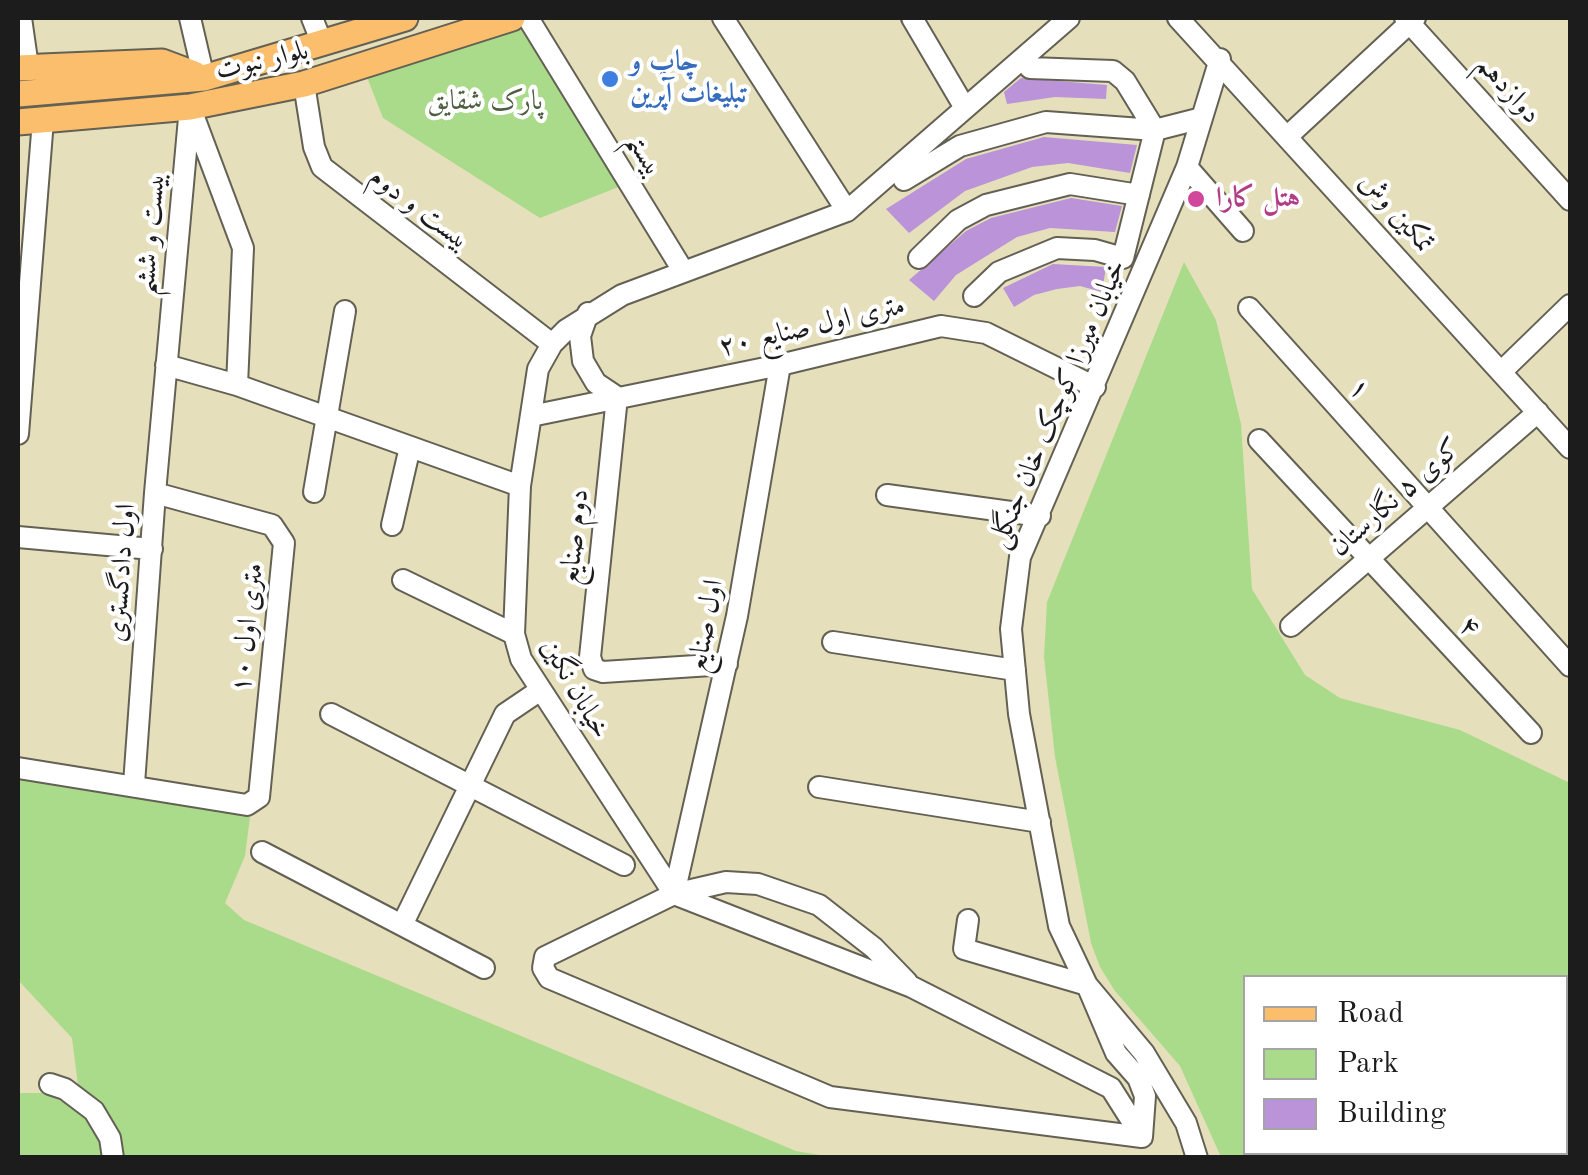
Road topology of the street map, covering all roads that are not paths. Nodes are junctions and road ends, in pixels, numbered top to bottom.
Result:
1 (21, 18) edge
2 (190, 18) edge
3 (312, 18) edge
4 (405, 18) edge
5 (512, 18) edge
6 (528, 18) edge
7 (723, 18) edge
8 (912, 18) edge
9 (1069, 18) edge
10 (1178, 18) edge
11 (1410, 19) edge
12 (322, 44) junction
13 (1220, 58) junction
14 (22, 67) edge
15 (1030, 68) dead end
16 (204, 78) junction
17 (304, 84) junction
18 (18, 94) edge
19 (190, 108) junction
20 (965, 108) junction
21 (1202, 118) junction
22 (30, 121) edge
23 (1155, 130) junction
24 (1288, 135) junction
25 (1187, 167) junction
26 (904, 180) dead end
27 (1139, 195) junction
28 (1570, 200) edge
29 (847, 211) junction
30 (1243, 232) dead end
31 (920, 258) dead end
32 (682, 269) junction
33 (974, 296) dead end
34 (1570, 304) edge
35 (1249, 308) dead end
36 (345, 311) dead end
37 (588, 312) junction
38 (552, 344) junction
39 (166, 366) junction
40 (780, 366) junction
41 (1501, 372) junction
42 (237, 386) junction
43 (1095, 387) junction
44 (617, 398) junction
45 (1538, 412) junction
46 (531, 416) junction
47 (328, 418) junction
48 (18, 434) edge
49 (1259, 440) dead end
50 (410, 447) junction
51 (1570, 448) edge
52 (520, 486) junction
53 (314, 492) dead end
54 (154, 493) junction
55 (886, 496) dead end
56 (1428, 506) junction
57 (1040, 516) junction
58 (392, 525) dead end
59 (18, 538) edge
60 (152, 549) junction
61 (1368, 559) junction
62 (403, 580) dead end
63 (1291, 626) dead end
64 (514, 634) junction
65 (833, 642) dead end
66 (727, 664) junction
67 (1570, 666) edge
68 (1014, 670) junction
69 (539, 692) junction
70 (331, 714) dead end
71 (1531, 733) dead end
72 (18, 768) edge
73 (134, 784) junction
74 (470, 785) junction
75 (819, 787) dead end
76 (1040, 822) junction
77 (262, 852) dead end
78 (624, 866) dead end
79 (674, 894) junction
80 (968, 920) dead end
81 (402, 923) junction
82 (484, 968) dead end
83 (1087, 985) junction
84 (912, 987) junction
85 (50, 1084) dead end
86 (1142, 1137) junction
87 (113, 1158) edge
88 (1198, 1158) edge

1 - 14 street
2 - 16 street
3 - 12 street
4 - 12 main road, بلوار نبوت
5 - 17 main road, بلوار نبوت
6 - 32 street, بیستم
7 - 29 street
8 - 20 street
9 - 20 street, خیابان نگین
10 - 13 street, تمکین وش
11 - 24 street
11 - 28 street, دوازدهم
12 - 16 main road, بلوار نبوت
13 - 21 street, خیابان میرزا کوچک خان جنگلی
13 - 24 street, تمکین وش
14 - 16 main road
15 - 23 street
16 - 18 main road, بلوار نبوت
17 - 19 main road, بلوار نبوت
17 - 38 street, بیست و دوم
19 - 22 main road, بلوار نبوت
19 - 39 street, بیست و ششم
19 - 42 street
20 - 29 street, خیابان نگین
21 - 23 street
21 - 25 street, خیابان میرزا کوچک خان جنگلی
22 - 48 street
23 - 26 street
23 - 27 street
24 - 41 street, تمکین وش
25 - 30 street
25 - 43 street, خیابان میرزا کوچک خان جنگلی
27 - 31 street
27 - 33 street
29 - 32 street, خیابان نگین
32 - 37 street, خیابان نگین
34 - 41 street
35 - 56 street, ۱
36 - 47 street
37 - 38 street, خیابان نگین
37 - 44 street
38 - 46 street, خیابان نگین
39 - 42 street
39 - 54 street, اول دادگستری
40 - 43 street, ۲۰ متری اول صنایع
40 - 44 street, ۲۰ متری اول صنایع
40 - 66 street, اول صنایع
41 - 45 street, تمکین وش
42 - 47 street
43 - 57 street, خیابان میرزا کوچک خان جنگلی
44 - 46 street, ۲۰ متری اول صنایع
44 - 66 street, دوم صنایع
45 - 51 street, تمکین وش
45 - 56 street, کوی ۵ نگارستان
46 - 52 street, خیابان نگین
47 - 50 street
47 - 53 street
49 - 61 street, ۴
50 - 52 street
50 - 58 street
52 - 64 street, خیابان نگین
54 - 60 street, اول دادگستری
54 - 73 street, ۱۰ متری اول
55 - 57 street
56 - 61 street, کوی ۵ نگارستان
56 - 67 street, ۱
57 - 68 street, خیابان میرزا کوچک خان جنگلی
59 - 60 street
60 - 73 street, اول دادگستری
61 - 63 street, کوی ۵ نگارستان
61 - 71 street, ۴
62 - 64 street
64 - 69 street, خیابان نگین
65 - 68 street
66 - 79 street, اول صنایع
68 - 76 street, خیابان میرزا کوچک خان جنگلی
69 - 74 street
69 - 79 street, خیابان نگین
70 - 74 street
72 - 73 street
74 - 78 street
74 - 81 street
75 - 76 street
76 - 83 street, خیابان میرزا کوچک خان جنگلی
77 - 81 street
79 - 84 street
79 - 84 street
79 - 86 street
80 - 83 street
81 - 82 street
83 - 86 street
83 - 88 street, خیابان میرزا کوچک خان جنگلی
84 - 86 street
85 - 87 street

